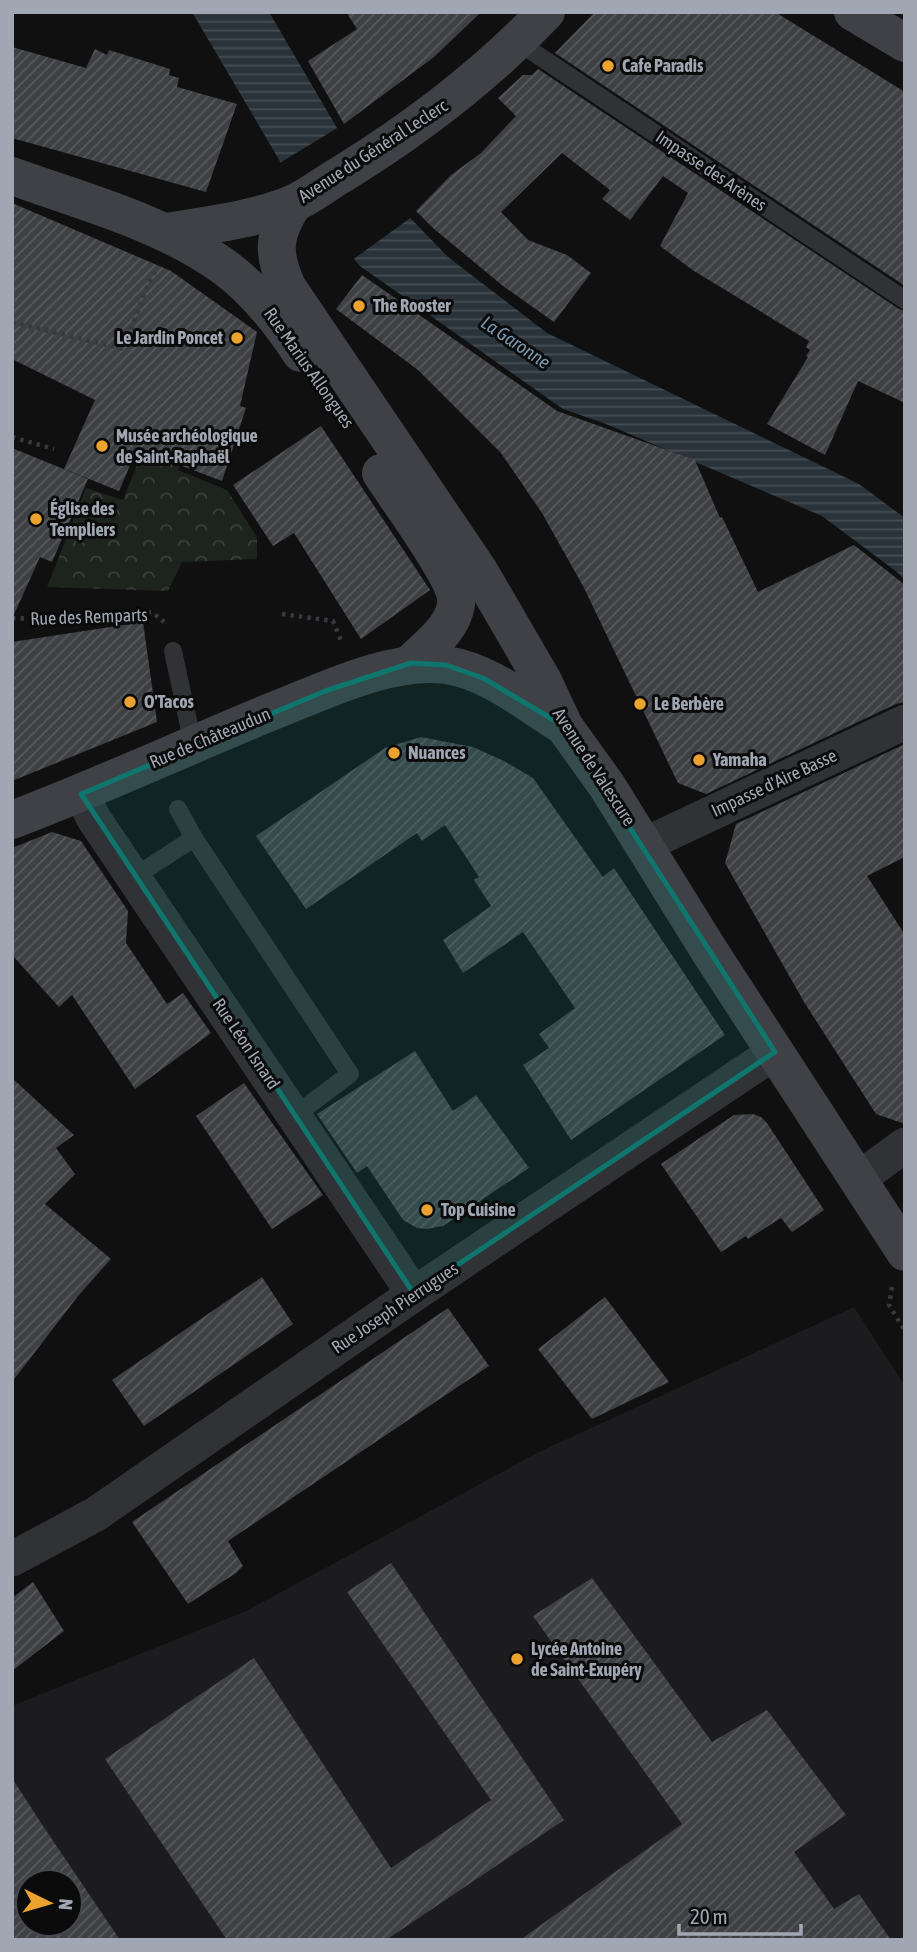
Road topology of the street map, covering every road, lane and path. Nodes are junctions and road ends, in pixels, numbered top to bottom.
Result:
1 (546, 12) edge
2 (853, 12) edge
3 (518, 42) junction
4 (905, 44) edge
5 (12, 176) edge
6 (293, 204) junction
7 (162, 248) junction
8 (905, 300) edge
9 (12, 322) edge
10 (12, 436) edge
11 (54, 449) dead end
12 (461, 569) junction
13 (282, 614) dead end
14 (12, 618) edge
15 (173, 652) joint
16 (411, 663) junction
17 (359, 679) junction
18 (905, 722) edge
19 (564, 726) junction
20 (193, 744) junction
21 (81, 794) junction
22 (178, 809) dead end
23 (12, 820) edge
24 (194, 838) junction
25 (644, 845) junction
26 (134, 877) junction
27 (775, 1052) junction
28 (294, 1116) junction
29 (905, 1145) edge
30 (857, 1180) junction
31 (905, 1252) edge
32 (414, 1294) junction
33 (12, 1559) edge

1 - 3 main road, Avenue du Général Leclerc
2 - 4 main road
3 - 6 main road, Avenue du Général Leclerc
3 - 8 lane, Impasse des Arènes
5 - 7 main road, Rue Marius Allongues
6 - 7 main road, Avenue du Général Leclerc
6 - 12 main road, Avenue de Valescure
7 - 9 path
7 - 12 main road, Rue Marius Allongues
10 - 11 path
12 - 16 main road, Rue de Châteaudun
12 - 19 main road, Avenue de Valescure
13 - 17 path
14 - 15 path, Rue des Remparts
15 - 20 lane
16 - 17 main road, Rue de Châteaudun
16 - 19 main road, Rue de Châteaudun
17 - 20 main road, Rue de Châteaudun
18 - 25 street, Impasse d'Aire Basse
19 - 25 main road, Avenue de Valescure
20 - 21 main road, Rue de Châteaudun
21 - 23 main road, Rue de Châteaudun
21 - 26 street, Rue Léon Isnard
22 - 24 lane
24 - 26 lane
24 - 28 lane
25 - 27 main road, Avenue de Valescure
26 - 28 street, Rue Léon Isnard
27 - 30 main road, Avenue de Valescure
27 - 32 street, Rue Joseph Pierrugues
28 - 32 street, Rue Léon Isnard
29 - 30 street
30 - 31 main road, Avenue de Valescure
32 - 33 street, Rue Joseph Pierrugues

